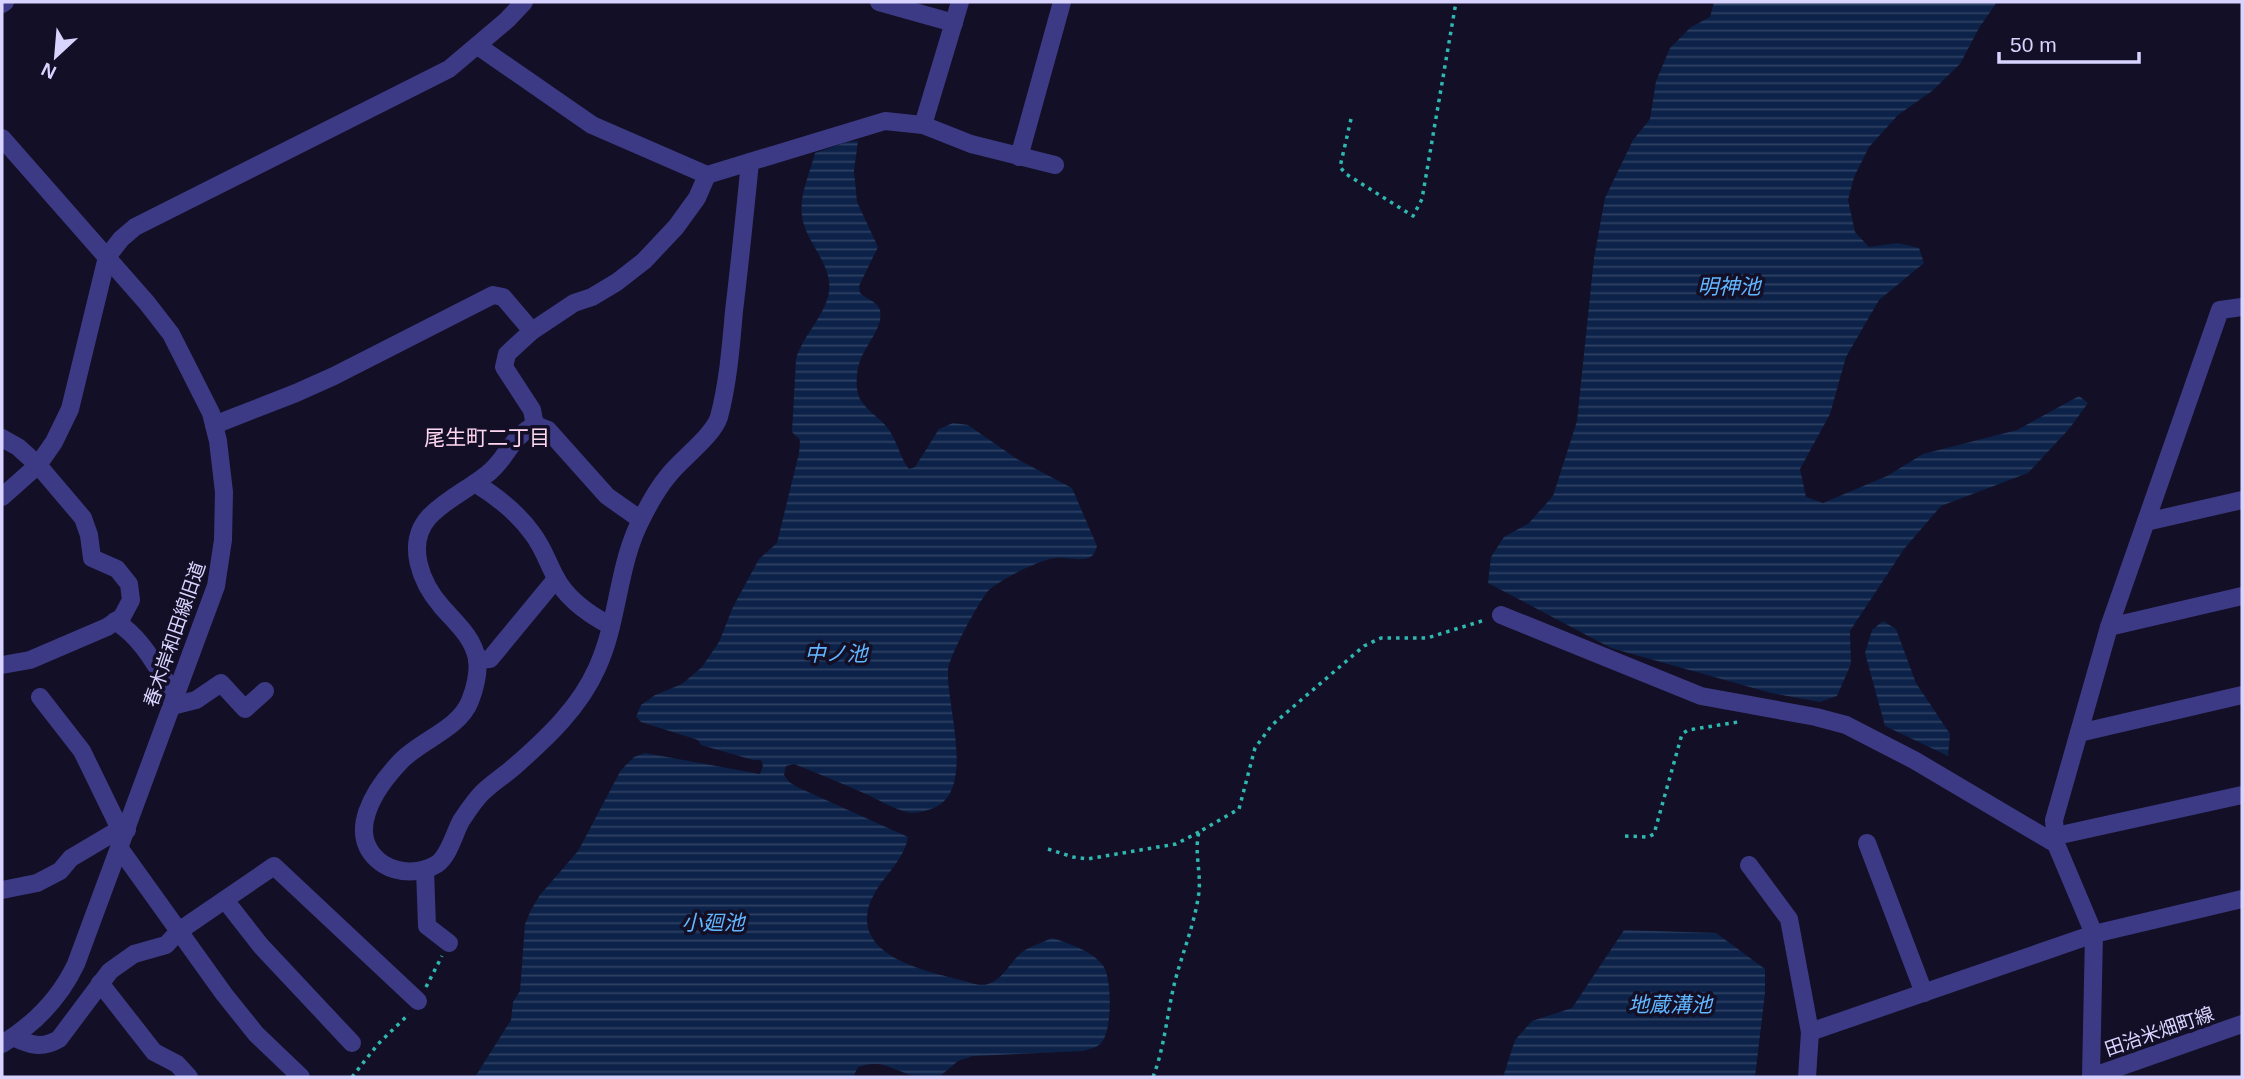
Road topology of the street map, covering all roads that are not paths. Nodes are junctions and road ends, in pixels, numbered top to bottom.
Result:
1 (524, 2) edge
2 (879, 2) edge
3 (960, 2) edge
4 (1062, 2) edge
5 (954, 23) junction
6 (478, 46) junction
7 (923, 125) junction
8 (2, 138) edge
9 (1019, 157) junction
10 (750, 162) junction
11 (1055, 165) dead end
12 (707, 175) junction
13 (107, 257) junction
14 (2242, 307) edge
15 (532, 331) junction
16 (214, 425) junction
17 (535, 425) junction
18 (2, 438) edge
19 (37, 465) junction
20 (475, 483) junction
21 (2, 497) edge
22 (2242, 500) edge
23 (640, 520) junction
24 (2146, 522) junction
25 (556, 579) junction
26 (2242, 596) edge
27 (1501, 615) road end
28 (115, 621) junction
29 (611, 626) junction
30 (2109, 627) junction
31 (477, 660) junction
32 (2, 665) edge
33 (265, 691) dead end
34 (2242, 695) edge
35 (40, 697) dead end
36 (174, 701) junction
37 (2079, 733) junction
38 (2242, 794) edge
39 (123, 830) junction
40 (2056, 840) junction
41 (1867, 843) dead end
42 (120, 849) junction
43 (1749, 865) dead end
44 (425, 870) junction
45 (2, 890) edge
46 (2242, 899) edge
47 (225, 900) junction
48 (179, 931) junction
49 (2094, 934) junction
50 (449, 943) dead end
51 (100, 983) junction
52 (1924, 993) junction
53 (418, 1001) dead end
54 (2242, 1024) edge
55 (1810, 1032) junction
56 (7, 1041) edge
57 (352, 1042) dead end
58 (189, 1077) edge
59 (301, 1077) edge
60 (1807, 1077) edge
61 (2091, 1077) edge

1 - 6 street
2 - 5 street
3 - 5 street
4 - 9 street
5 - 7 street
6 - 12 street
6 - 13 street
7 - 9 street
7 - 10 street
8 - 13 street, 春木岸和田線旧道
9 - 11 street
10 - 12 street
10 - 23 street
12 - 15 street
13 - 16 street, 春木岸和田線旧道
13 - 19 street
14 - 24 street
15 - 16 street
15 - 17 street
16 - 36 street, 春木岸和田線旧道
17 - 20 street
17 - 23 street
18 - 19 street
19 - 21 street
19 - 28 street
20 - 25 street
20 - 31 street
22 - 24 street
23 - 29 street
24 - 30 street
25 - 29 street
25 - 31 street
26 - 30 street
27 - 40 street
28 - 32 street
28 - 36 street
29 - 44 street
30 - 37 street
31 - 44 street
33 - 36 street
34 - 37 street
35 - 39 street
36 - 39 street, 春木岸和田線旧道
37 - 40 street
38 - 40 street
39 - 42 street, 春木岸和田線旧道
39 - 45 street
40 - 49 street
41 - 52 street
42 - 48 street
42 - 56 street, 春木岸和田線旧道
43 - 55 street
44 - 50 street
46 - 49 street
47 - 48 street
47 - 53 street
47 - 57 street
48 - 51 street
48 - 59 street
49 - 52 street
49 - 61 street
51 - 56 street
51 - 58 street
52 - 55 street
54 - 61 street, 田治米畑町線
55 - 60 street

